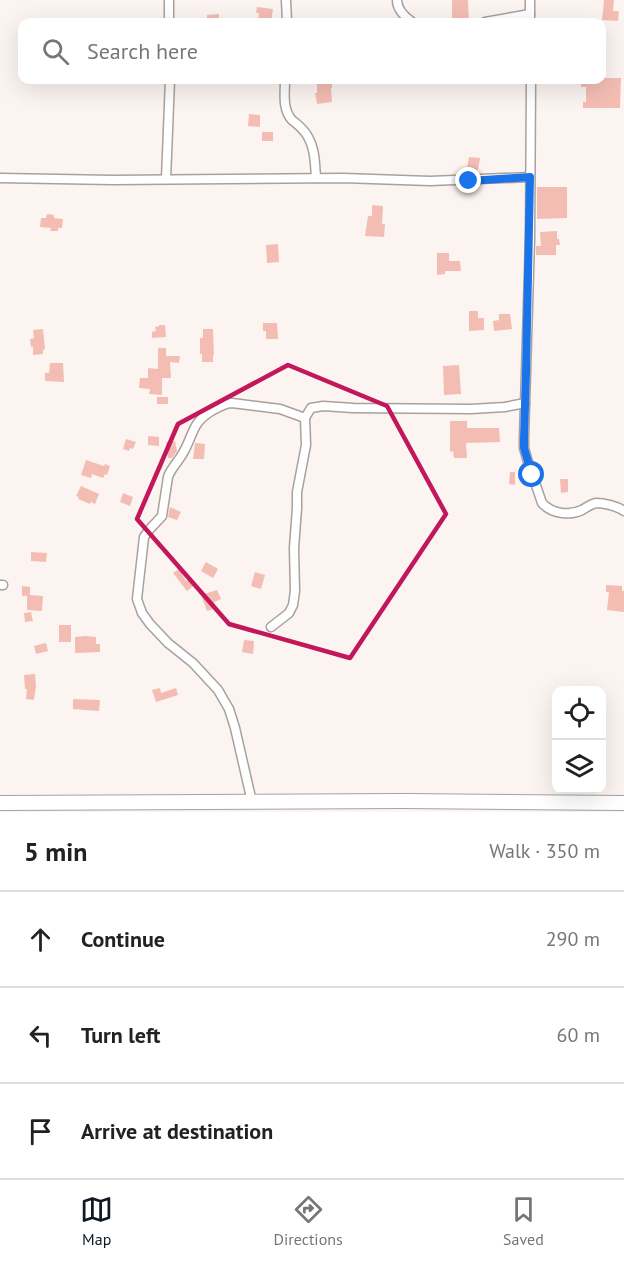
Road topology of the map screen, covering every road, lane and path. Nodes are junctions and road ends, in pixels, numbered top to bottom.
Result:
1 (169, 0) edge
2 (286, 0) edge
3 (397, 0) edge
4 (530, 0) edge
5 (169, 18) edge
6 (287, 18) edge
7 (407, 18) edge
8 (530, 18) edge
9 (170, 84) edge
10 (285, 84) edge
11 (531, 84) edge
12 (530, 177) junction
13 (0, 178) edge
14 (316, 178) junction
15 (166, 179) junction
16 (525, 403) junction
17 (305, 418) junction
18 (624, 512) edge
19 (271, 627) dead end
20 (252, 802) junction
21 (624, 803) edge
22 (9, 806) edge
23 (283, 807) edge

1 - 5 street
2 - 6 street
3 - 7 street
4 - 8 street
9 - 15 street
10 - 14 street
11 - 12 street
12 - 14 street
12 - 16 street
13 - 15 street
14 - 15 street
16 - 17 street
16 - 18 street
17 - 19 street
17 - 20 street
20 - 22 main road
20 - 23 main road
21 - 23 main road

